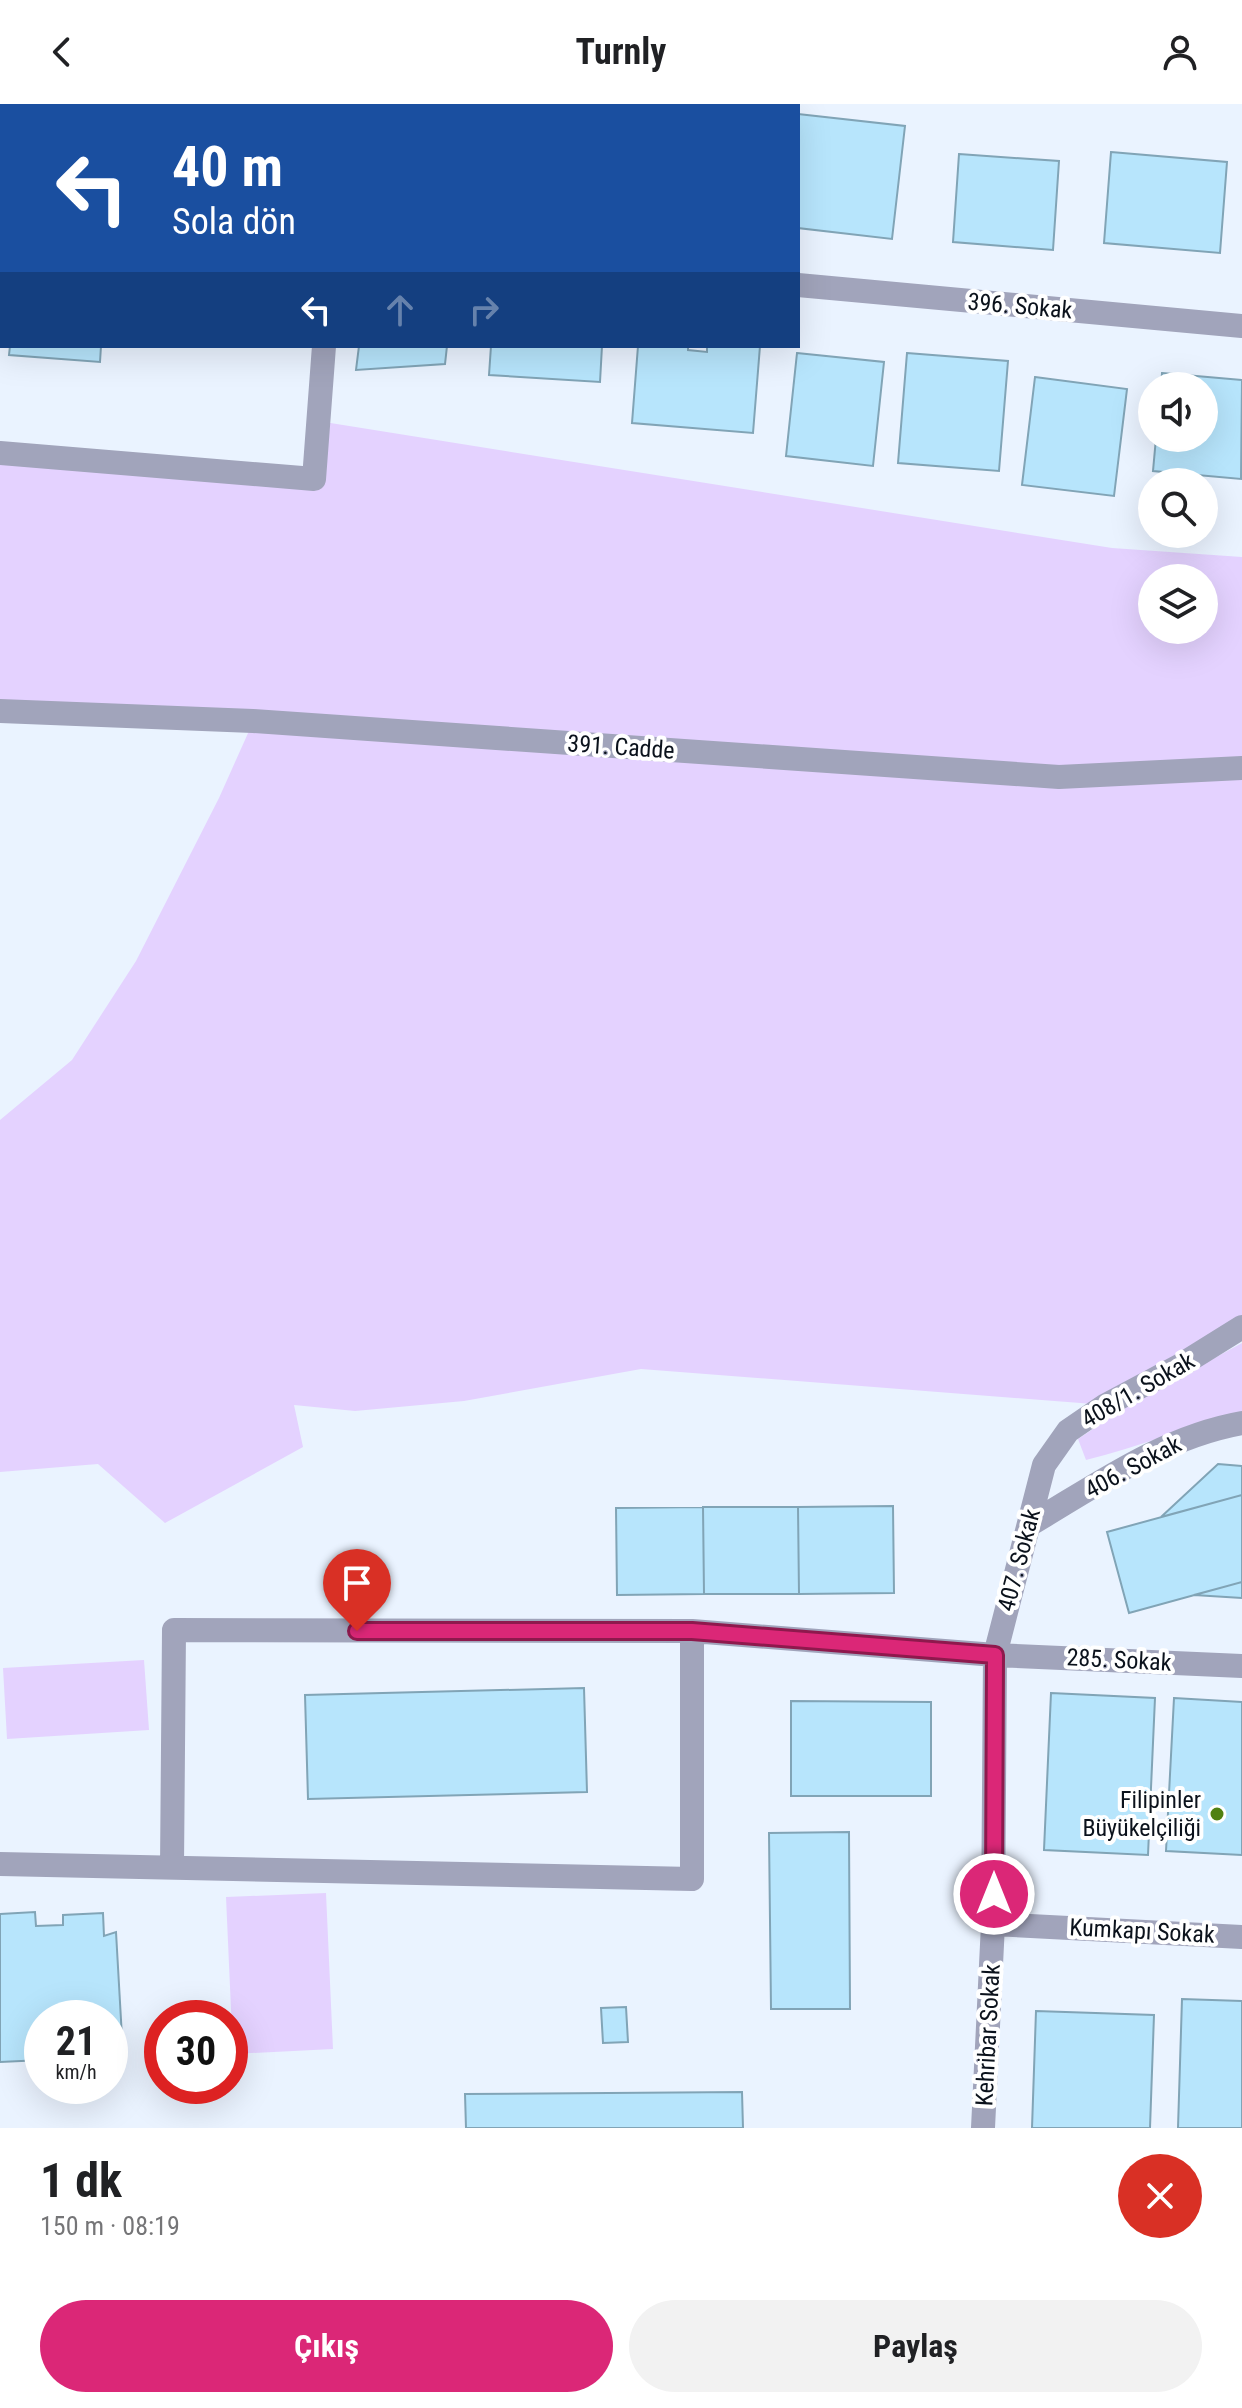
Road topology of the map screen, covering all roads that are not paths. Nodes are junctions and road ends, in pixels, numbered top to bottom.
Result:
1 (800, 285) edge
2 (1242, 326) edge
3 (324, 348) edge
4 (0, 453) edge
5 (0, 711) edge
6 (1242, 768) edge
7 (1242, 1327) edge
8 (1242, 1423) edge
9 (1044, 1465) joint
10 (1029, 1525) junction
11 (692, 1631) junction
12 (995, 1655) junction
13 (1242, 1666) edge
14 (0, 1864) edge
15 (172, 1867) junction
16 (993, 1924) junction
17 (1242, 1937) edge
18 (983, 2128) edge

1 - 2 street, 396. Sokak
3 - 4 street
5 - 6 street, 391. Cadde
7 - 9 street, 408/1. Sokak
8 - 10 street, 406. Sokak
9 - 10 street, 407. Sokak
10 - 12 street, 407. Sokak
11 - 12 street, 285. Sokak
11 - 15 street, 285. Sokak
11 - 15 street
12 - 13 street, 285. Sokak
12 - 16 street, Kehribar Sokak
14 - 15 street
16 - 17 street, Kumkapı Sokak
16 - 18 street, Kehribar Sokak

